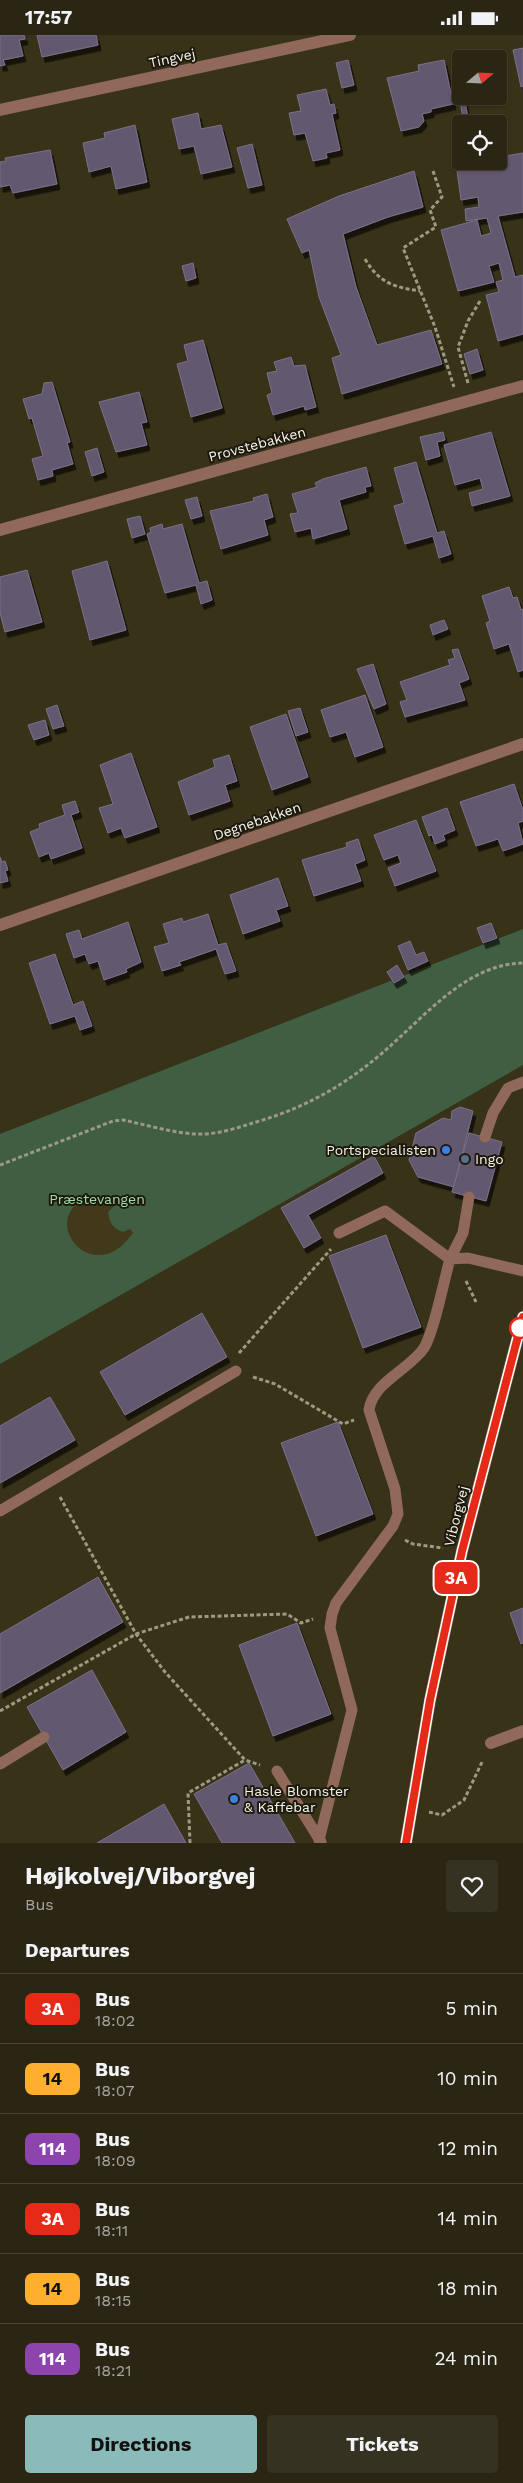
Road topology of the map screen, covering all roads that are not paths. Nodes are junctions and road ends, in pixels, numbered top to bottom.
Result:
1 (350, 35) edge
2 (298, 40) edge
3 (0, 110) edge
4 (523, 386) edge
5 (0, 531) edge
6 (523, 744) edge
7 (0, 925) edge
8 (523, 1082) edge
9 (485, 1137) dead end
10 (469, 1197) dead end
11 (339, 1233) road end
12 (450, 1259) junction
13 (523, 1271) edge
14 (523, 1317) edge
15 (236, 1371) road end
16 (0, 1511) edge
17 (523, 1731) edge
18 (44, 1737) dead end
19 (491, 1743) road end
20 (0, 1764) edge
21 (278, 1771) road end
22 (321, 1841) edge
23 (406, 1843) edge

1 - 2 street, Tingvej
2 - 3 street, Tingvej
4 - 5 street, Provstebakken
6 - 7 street, Degnebakken
8 - 9 lane
10 - 12 lane
11 - 12 lane
12 - 13 lane
12 - 22 lane
14 - 23 street, Viborgvej
15 - 16 lane
17 - 19 street
18 - 20 lane
21 - 22 lane

